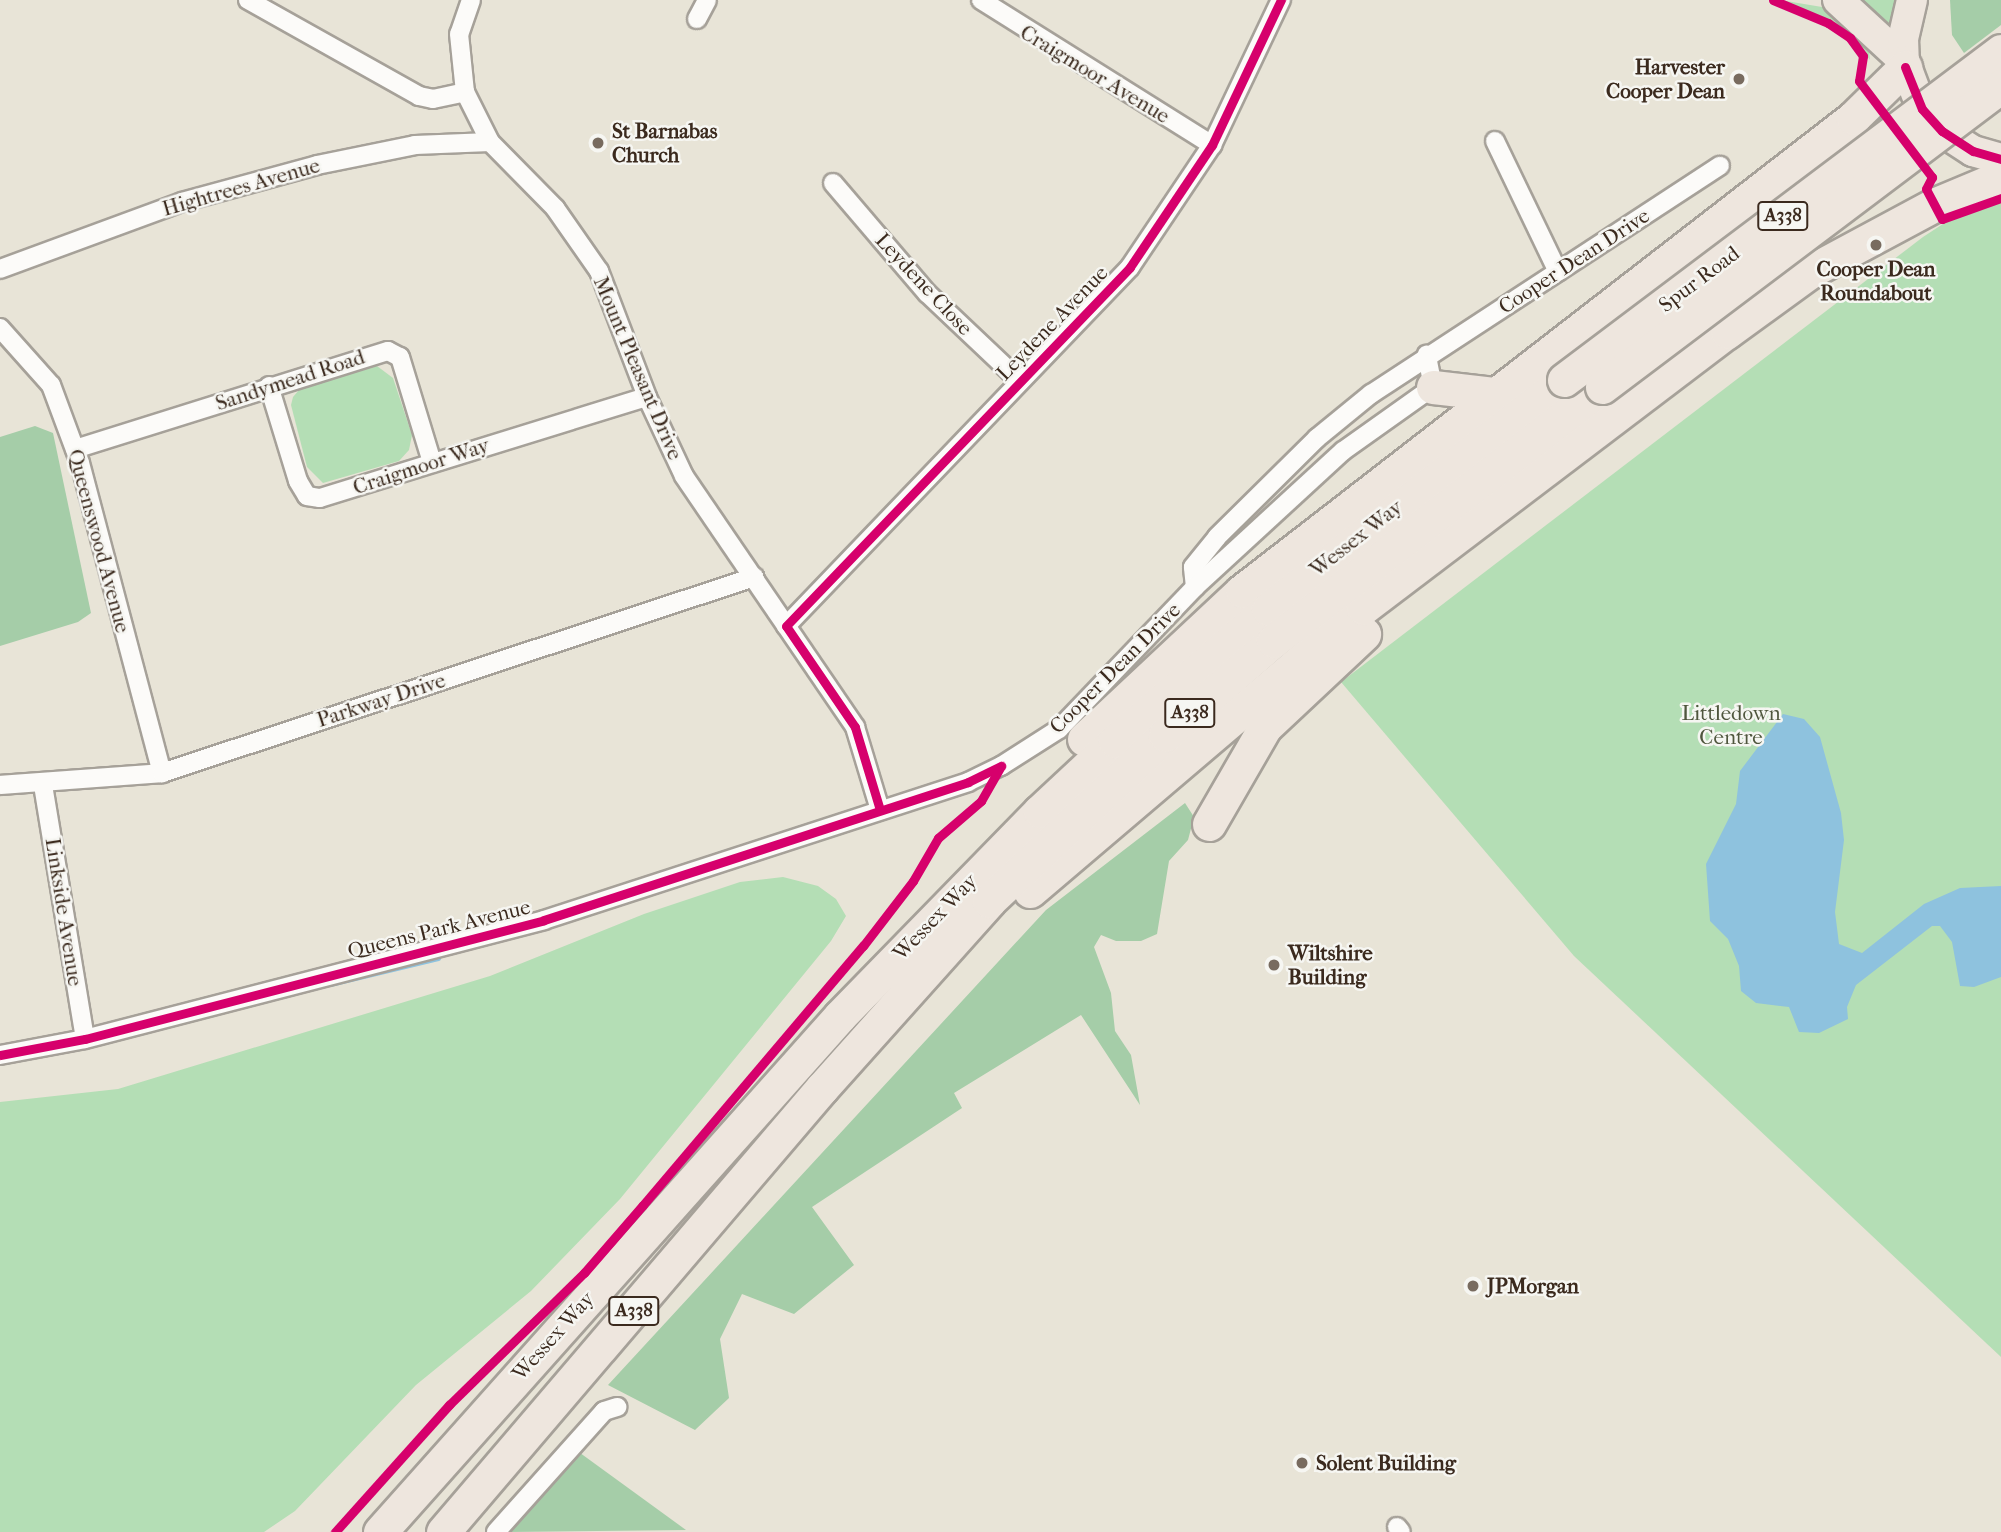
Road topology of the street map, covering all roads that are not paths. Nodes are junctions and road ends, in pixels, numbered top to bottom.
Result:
1 (248, 0) edge
2 (471, 0) edge
3 (707, 0) edge
4 (981, 0) edge
5 (1281, 0) edge
6 (1838, 0) edge
7 (1912, 0) edge
8 (697, 19) dead end
9 (2001, 51) edge
10 (1905, 64) junction
11 (2001, 86) edge
12 (465, 92) junction
13 (1495, 141) dead end
14 (491, 142) junction
15 (1212, 145) junction
16 (2001, 159) edge
17 (1720, 166) dead end
18 (2001, 177) edge
19 (833, 183) dead end
20 (0, 270) edge
21 (1558, 272) junction
22 (0, 328) edge
23 (1430, 371) junction
24 (1564, 380) joint
25 (1020, 382) junction
26 (269, 386) junction
27 (1494, 394) junction
28 (647, 397) junction
29 (1610, 401) junction
30 (75, 449) junction
31 (432, 462) junction
32 (754, 577) junction
33 (1195, 587) junction
34 (786, 626) junction
35 (162, 773) junction
36 (0, 785) edge
37 (43, 785) junction
38 (880, 810) junction
39 (1209, 824) dead end
40 (840, 1016) junction
41 (85, 1039) junction
42 (0, 1055) edge
43 (617, 1407) dead end
44 (380, 1532) edge
45 (443, 1532) edge
46 (496, 1532) edge

1 - 12 street
2 - 12 street, Mount Pleasant Drive
3 - 8 street
4 - 15 street, Craigmoor Avenue
5 - 15 street, Leydene Avenue
6 - 10 main road
7 - 10 main road
9 - 24 highway, Spur Road / A338, bridge
10 - 16 main road
10 - 27 highway
11 - 29 highway, Spur Road / A338, bridge
12 - 14 street, Mount Pleasant Drive
13 - 21 street
14 - 20 street, Hightrees Avenue
14 - 28 street, Mount Pleasant Drive
15 - 25 street, Leydene Avenue
17 - 21 street, Cooper Dean Drive
18 - 29 highway
19 - 25 street, Leydene Close
21 - 23 street, Cooper Dean Drive
22 - 30 street, Queenswood Avenue
23 - 27 highway
23 - 33 street, Cooper Dean Drive
23 - 33 street, Cooper Dean Drive
24 - 40 highway, Wessex Way / A338
25 - 34 street, Leydene Avenue
26 - 30 street, Sandymead Road
26 - 31 street, Craigmoor Way
26 - 31 street, Sandymead Road
27 - 40 highway
28 - 31 street, Craigmoor Way
28 - 32 street, Mount Pleasant Drive
29 - 39 highway
29 - 45 highway, Wessex Way / A338
30 - 35 street, Queenswood Avenue
32 - 34 street, Mount Pleasant Drive
32 - 35 street, Parkway Drive
33 - 38 street, Cooper Dean Drive
34 - 38 street, Mount Pleasant Drive
35 - 37 street, Parkway Drive
36 - 37 street, Parkway Drive
37 - 41 street, Linkside Avenue
38 - 41 street, Queens Park Avenue
40 - 44 highway, Wessex Way / A338
41 - 42 street, Queens Park Avenue
43 - 46 street

